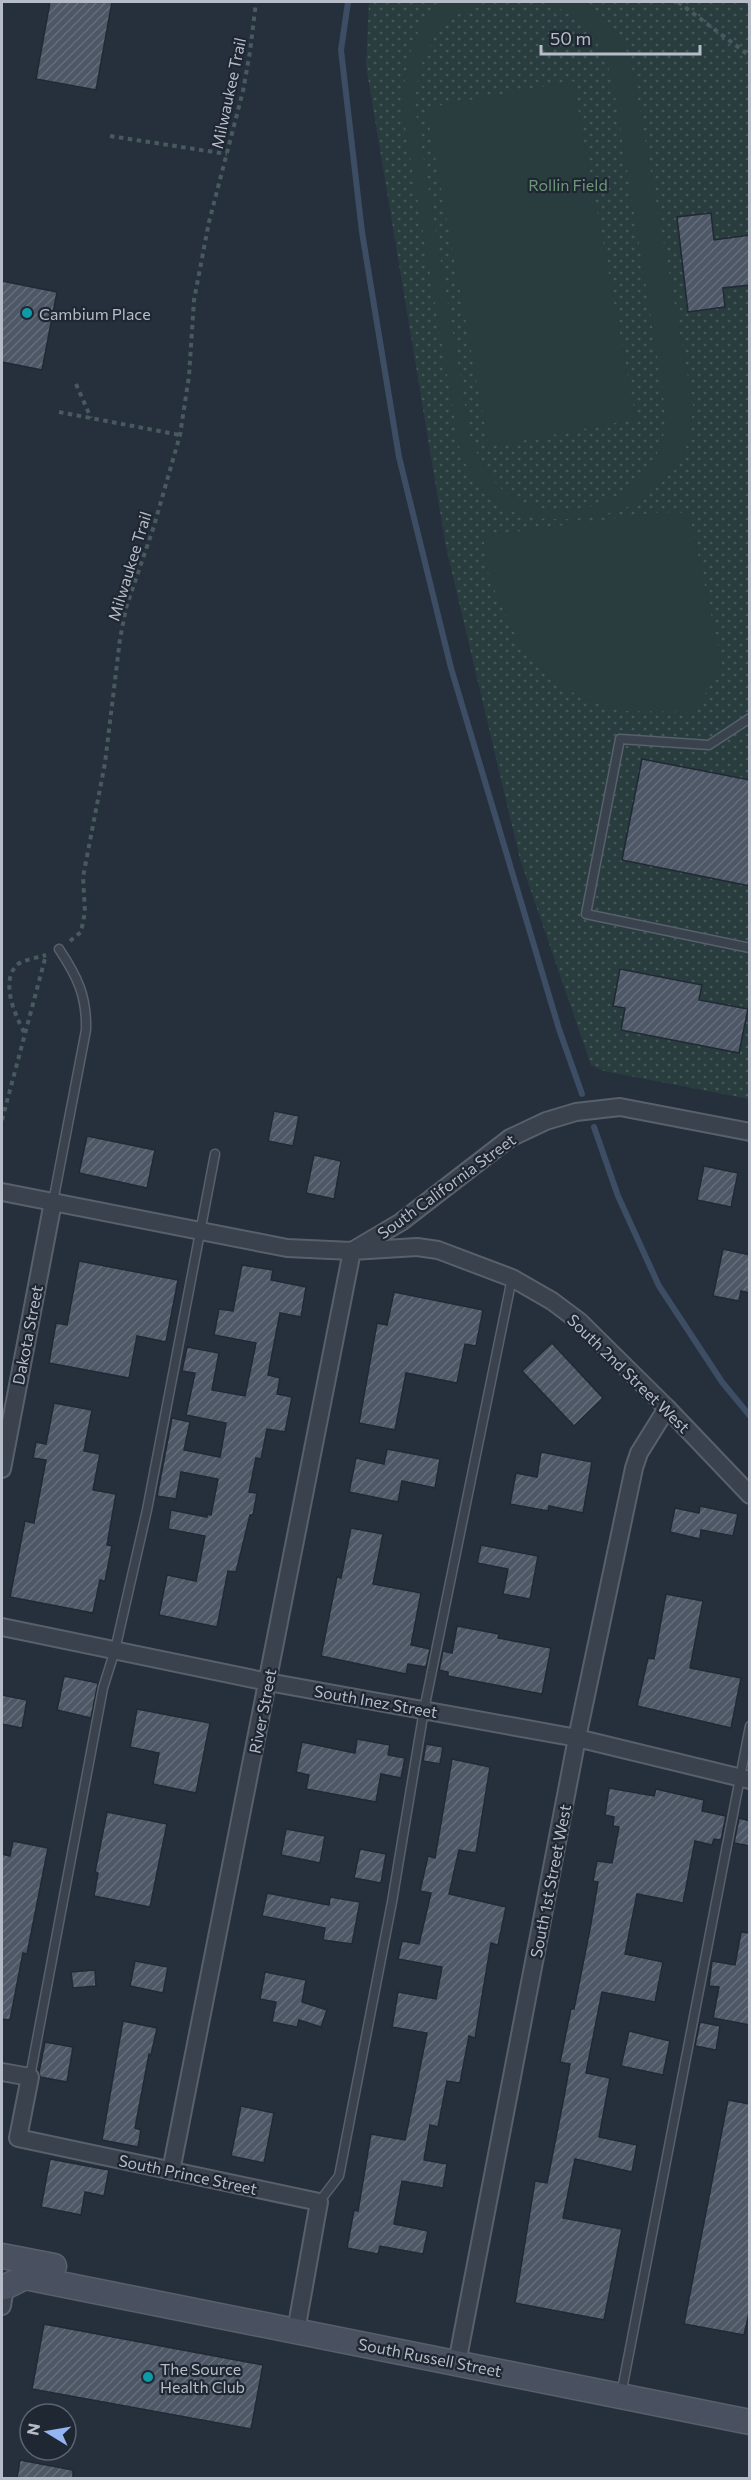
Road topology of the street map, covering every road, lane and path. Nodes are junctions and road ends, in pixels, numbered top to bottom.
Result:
1 (256, 2) edge
2 (678, 2) edge
3 (750, 56) edge
4 (110, 136) dead end
5 (227, 154) junction
6 (76, 384) dead end
7 (58, 412) dead end
8 (91, 418) junction
9 (180, 435) junction
10 (750, 718) edge
11 (750, 948) edge
12 (59, 949) junction
13 (46, 955) junction
14 (24, 1033) junction
15 (2, 1120) edge
16 (750, 1132) edge
17 (215, 1154) dead end
18 (2, 1192) edge
19 (53, 1202) junction
20 (201, 1231) junction
21 (352, 1251) junction
22 (512, 1278) junction
23 (667, 1408) junction
24 (2, 1469) edge
25 (750, 1495) edge
26 (2, 1627) edge
27 (115, 1650) junction
28 (268, 1682) junction
29 (424, 1710) junction
30 (750, 1726) edge
31 (577, 1738) junction
32 (744, 1779) edge
33 (2, 2072) edge
34 (30, 2077) junction
35 (171, 2171) junction
36 (319, 2202) junction
37 (2, 2256) edge
38 (3, 2293) edge
39 (110, 2293) junction
40 (296, 2331) junction
41 (457, 2363) junction
42 (621, 2396) junction
43 (750, 2422) edge

1 - 5 path, Milwaukee Trail
2 - 3 path
4 - 5 path
5 - 9 path, Milwaukee Trail
6 - 8 path
7 - 8 path
8 - 9 path
9 - 12 path, Milwaukee Trail
10 - 11 lane
12 - 13 path, Milwaukee Trail
12 - 19 lane
13 - 14 path
13 - 14 path, Milwaukee Trail
14 - 15 path
16 - 21 street, South California Street
17 - 20 lane
18 - 19 street
19 - 20 street
19 - 24 street, Dakota Street
20 - 21 street
20 - 27 lane
21 - 22 street, South 2nd Street West
21 - 28 street, River Street
22 - 23 street, South 2nd Street West
22 - 29 lane
23 - 25 street, South 2nd Street West
23 - 31 street, South 1st Street West
26 - 27 street, South Inez Street
27 - 28 street, South Inez Street
27 - 34 lane
28 - 29 street, South Inez Street
28 - 35 street, River Street
29 - 31 street, South Inez Street
29 - 36 lane
30 - 32 lane
31 - 32 street, South Inez Street
31 - 41 street, South 1st Street West
32 - 42 lane
33 - 34 street
34 - 35 street, South Prince Street
35 - 36 street, South Prince Street
36 - 40 street
37 - 39 main road, South Russell Street
38 - 39 main road, South Russell Street
39 - 40 main road, South Russell Street
40 - 41 main road, South Russell Street
41 - 42 main road, South Russell Street
42 - 43 main road, South Russell Street

